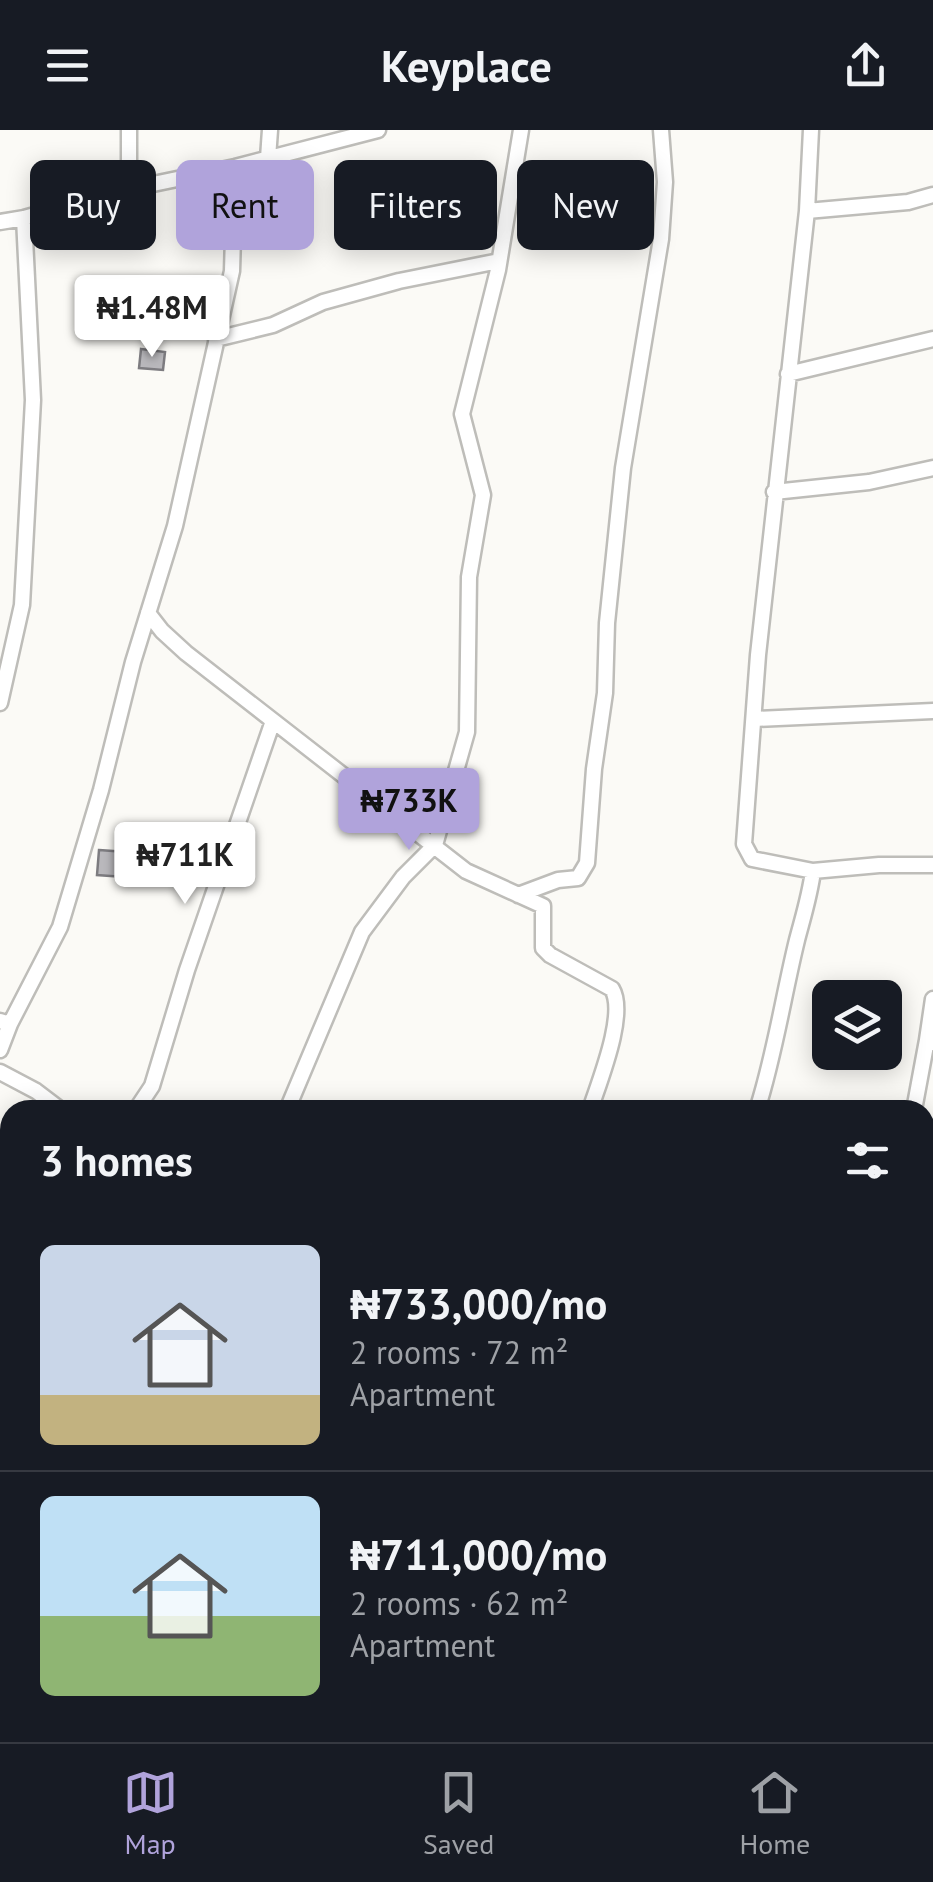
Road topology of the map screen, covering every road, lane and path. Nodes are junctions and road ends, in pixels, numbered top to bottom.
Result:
1 (128, 130) edge
2 (270, 130) edge
3 (378, 130) edge
4 (521, 130) edge
5 (660, 130) edge
6 (811, 130) edge
7 (268, 158) junction
8 (128, 160) edge
9 (260, 160) edge
10 (933, 195) edge
11 (806, 211) junction
12 (30, 216) edge
13 (24, 218) junction
14 (0, 222) edge
15 (232, 250) edge
16 (499, 261) junction
17 (216, 338) junction
18 (933, 339) edge
19 (788, 374) junction
20 (933, 468) edge
21 (774, 492) junction
22 (148, 613) junction
23 (0, 702) edge
24 (933, 711) edge
25 (754, 718) junction
26 (273, 721) junction
27 (434, 845) junction
28 (933, 865) edge
29 (812, 871) junction
30 (518, 895) junction
31 (933, 999) edge
32 (5, 1022) edge
33 (930, 1042) edge
34 (0, 1050) edge
35 (0, 1072) edge
36 (48, 1100) edge
37 (143, 1100) edge
38 (291, 1100) edge
39 (593, 1100) edge
40 (760, 1100) edge
41 (916, 1100) edge

1 - 8 street
2 - 7 street
3 - 7 street
4 - 16 street
5 - 30 street
6 - 11 street
7 - 9 street
10 - 11 street
11 - 19 street
12 - 13 street
13 - 14 street
13 - 23 street
15 - 17 street
16 - 17 street
16 - 27 street
17 - 22 street
18 - 19 street
19 - 21 street
20 - 21 street
21 - 25 street
22 - 26 street
22 - 32 street
24 - 25 street
25 - 29 street
26 - 27 street
26 - 37 street
27 - 30 street
27 - 38 street
28 - 29 street
29 - 40 street
30 - 39 street
31 - 33 street
32 - 34 street
33 - 41 street
35 - 36 street

